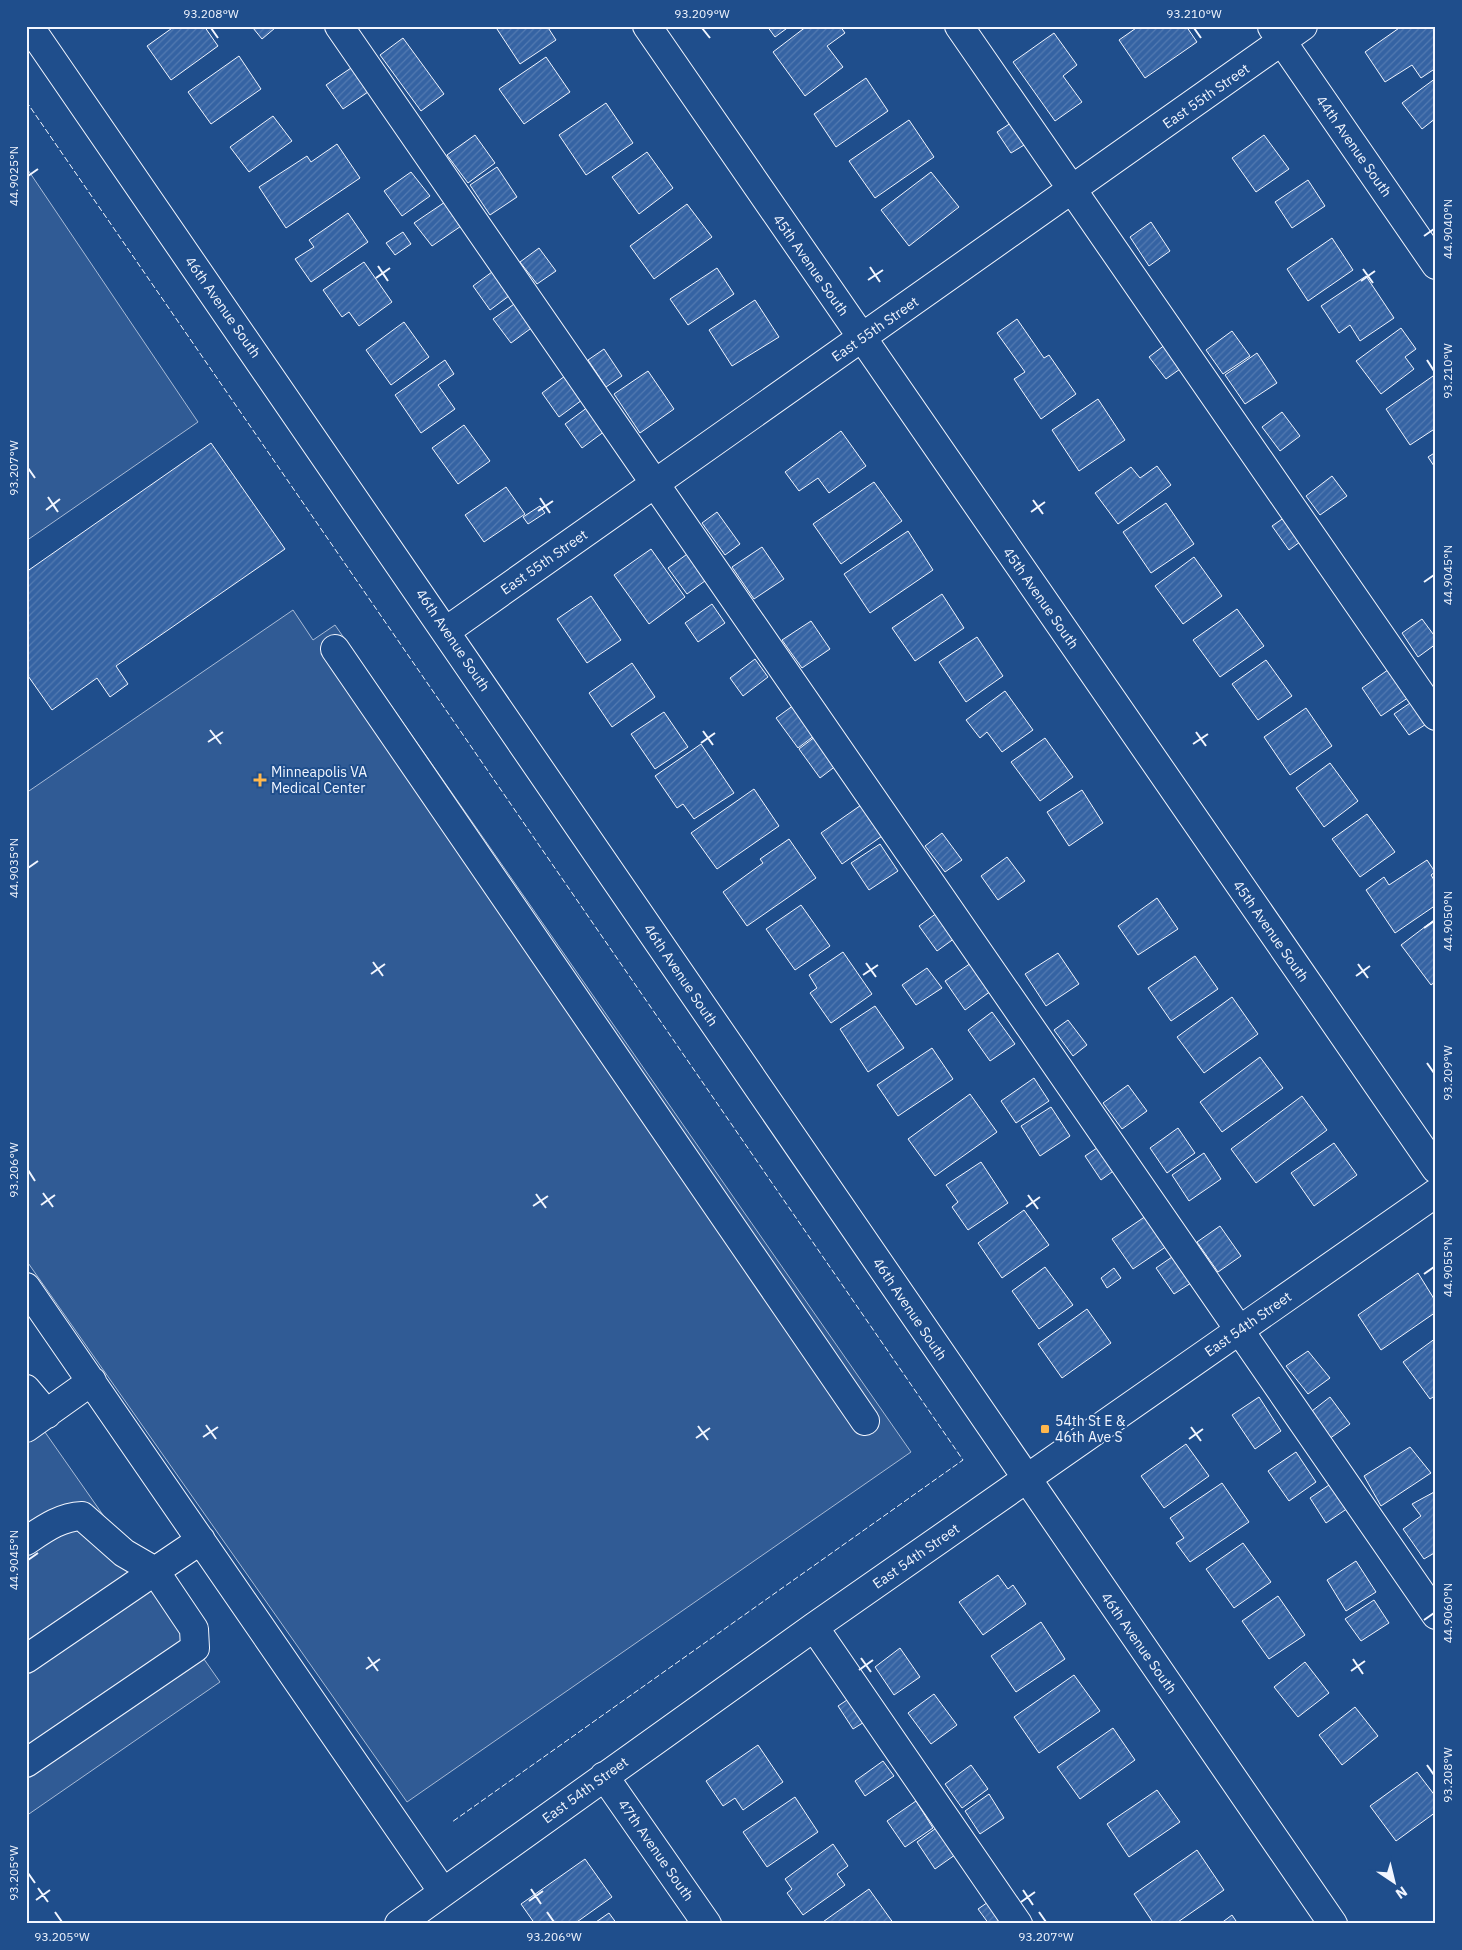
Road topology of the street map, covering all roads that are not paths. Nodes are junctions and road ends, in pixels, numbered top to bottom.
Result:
1 (29, 26) edge
2 (339, 26) edge
3 (647, 26) edge
4 (960, 26) edge
5 (1286, 31) edge
6 (1072, 191) junction
7 (1436, 265) edge
8 (862, 337) junction
9 (654, 484) junction
10 (446, 631) junction
11 (335, 649) dead end
12 (1436, 716) edge
13 (1436, 1169) edge
14 (1436, 1193) edge
15 (26, 1287) edge
16 (1240, 1330) junction
17 (92, 1382) junction
18 (26, 1389) edge
19 (866, 1420) dead end
20 (37, 1421) edge
21 (1026, 1480) junction
22 (201, 1540) junction
23 (26, 1541) edge
24 (155, 1570) junction
25 (1436, 1615) edge
26 (814, 1627) junction
27 (26, 1659) edge
28 (26, 1763) edge
29 (604, 1776) junction
30 (443, 1892) junction
31 (399, 1924) edge
32 (707, 1924) edge
33 (1018, 1924) edge
34 (1333, 1924) edge

1 - 10 street, 46th Avenue South
2 - 9 street
3 - 8 street, 45th Avenue South
4 - 6 street
5 - 6 street, East 55th Street
5 - 7 street, 44th Avenue South
6 - 8 street, East 55th Street
6 - 12 street
8 - 9 street, East 55th Street
8 - 13 street, 45th Avenue South
9 - 10 street, East 55th Street
9 - 16 street
10 - 21 street, 46th Avenue South
11 - 19 street
14 - 16 street, East 54th Street
15 - 17 street
16 - 21 street, East 54th Street
16 - 25 street
17 - 20 street
17 - 22 street
18 - 20 street
21 - 26 street, East 54th Street
21 - 34 street, 46th Avenue South
22 - 24 street
22 - 30 street
23 - 24 street
24 - 27 street
24 - 28 street
26 - 29 street, East 54th Street
26 - 33 street
29 - 30 street, East 54th Street
29 - 32 street, 47th Avenue South
30 - 31 street, East 54th Street

